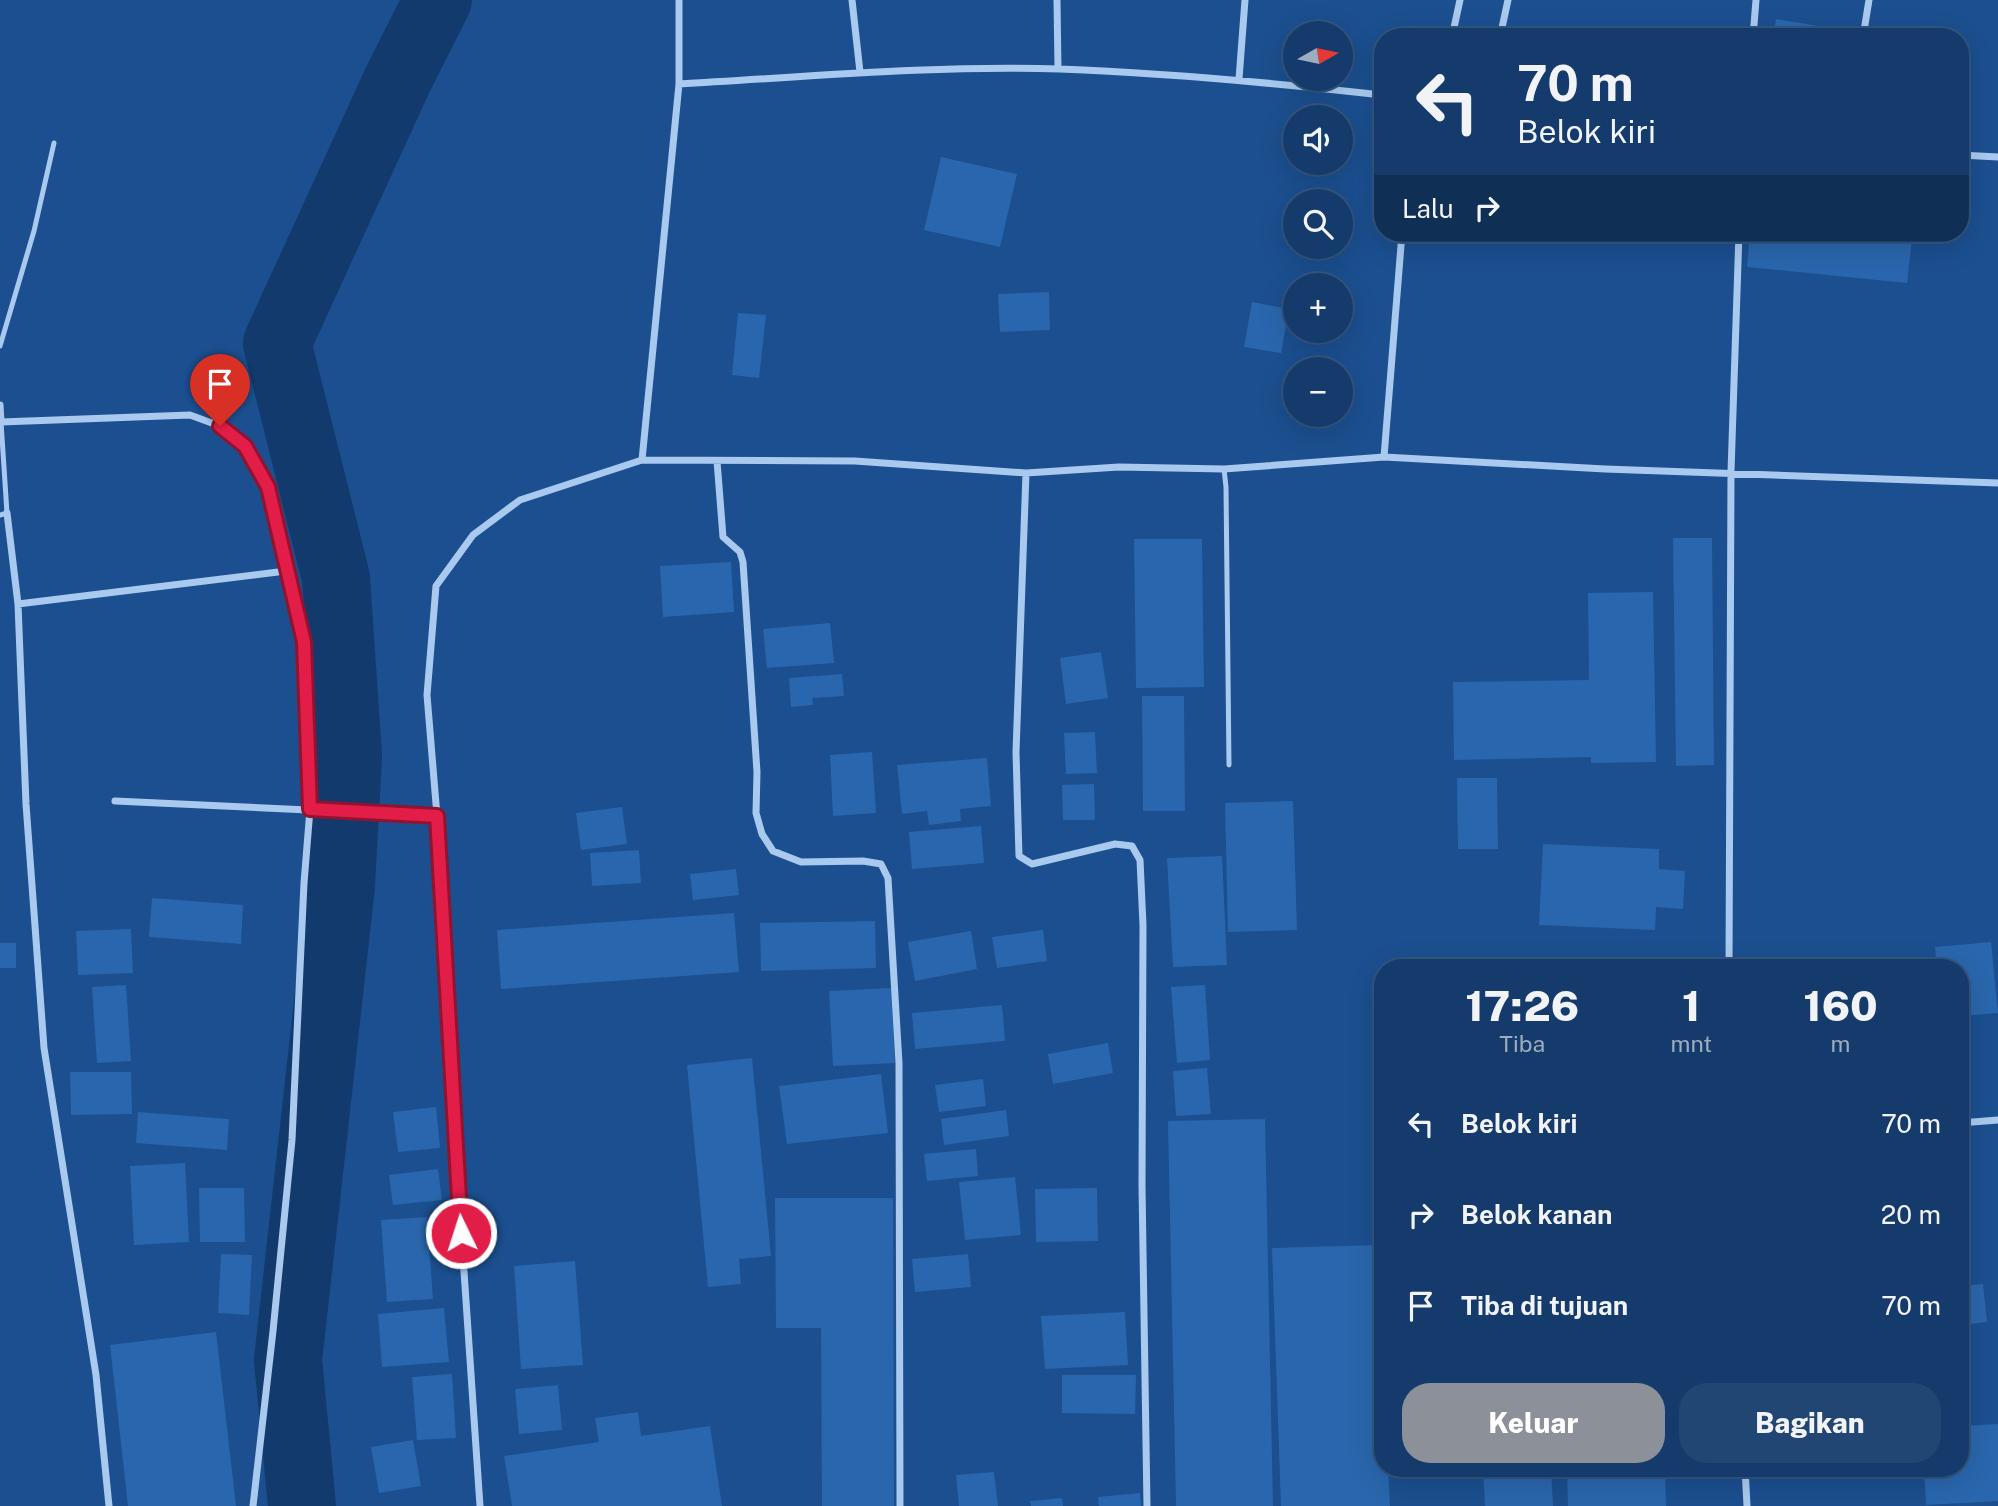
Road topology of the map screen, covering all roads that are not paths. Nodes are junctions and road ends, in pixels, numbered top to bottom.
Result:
1 (679, 0) edge
2 (852, 0) edge
3 (1057, 0) edge
4 (1245, 0) edge
5 (1460, 0) edge
6 (1508, 0) edge
7 (1756, 0) edge
8 (1869, 0) edge
9 (1454, 28) edge
10 (1502, 28) edge
11 (1754, 28) edge
12 (1864, 28) edge
13 (1058, 69) junction
14 (860, 72) junction
15 (1239, 79) junction
16 (679, 84) junction
17 (1374, 94) edge
18 (54, 143) dead end
19 (1969, 155) edge
20 (1998, 157) edge
21 (1401, 242) edge
22 (1739, 242) edge
23 (0, 346) edge
24 (0, 405) edge
25 (2, 422) edge
26 (1384, 457) junction
27 (642, 460) junction
28 (717, 461) junction
29 (1224, 469) junction
30 (1731, 472) junction
31 (1026, 473) junction
32 (1998, 483) edge
33 (4, 514) edge
34 (286, 571) junction
35 (18, 604) junction
36 (1229, 765) dead end
37 (115, 801) dead end
38 (310, 809) junction
39 (437, 816) junction
40 (1730, 959) edge
41 (1998, 1120) edge
42 (1969, 1122) edge
43 (1745, 1477) edge
44 (109, 1506) edge
45 (253, 1506) edge
46 (480, 1506) edge
47 (900, 1506) edge
48 (1147, 1506) edge
49 (1746, 1506) edge

1 - 16 street
2 - 14 street
3 - 13 street
4 - 15 street
5 - 9 street
6 - 10 street
7 - 11 street
8 - 12 street
13 - 14 street
13 - 15 street
14 - 16 street
15 - 17 street
16 - 27 street
18 - 23 lane
19 - 20 street
21 - 26 street
22 - 30 street
24 - 25 street
25 - 33 lane
25 - 34 street
26 - 29 street
26 - 30 street
27 - 28 street
27 - 39 street
28 - 31 street
28 - 47 street
29 - 31 street
29 - 36 lane
30 - 32 street
30 - 40 street
31 - 48 street
33 - 35 street
34 - 35 street
34 - 38 street
35 - 44 street
37 - 38 street
38 - 39 street
38 - 45 street
39 - 46 street
41 - 42 street
43 - 49 street

